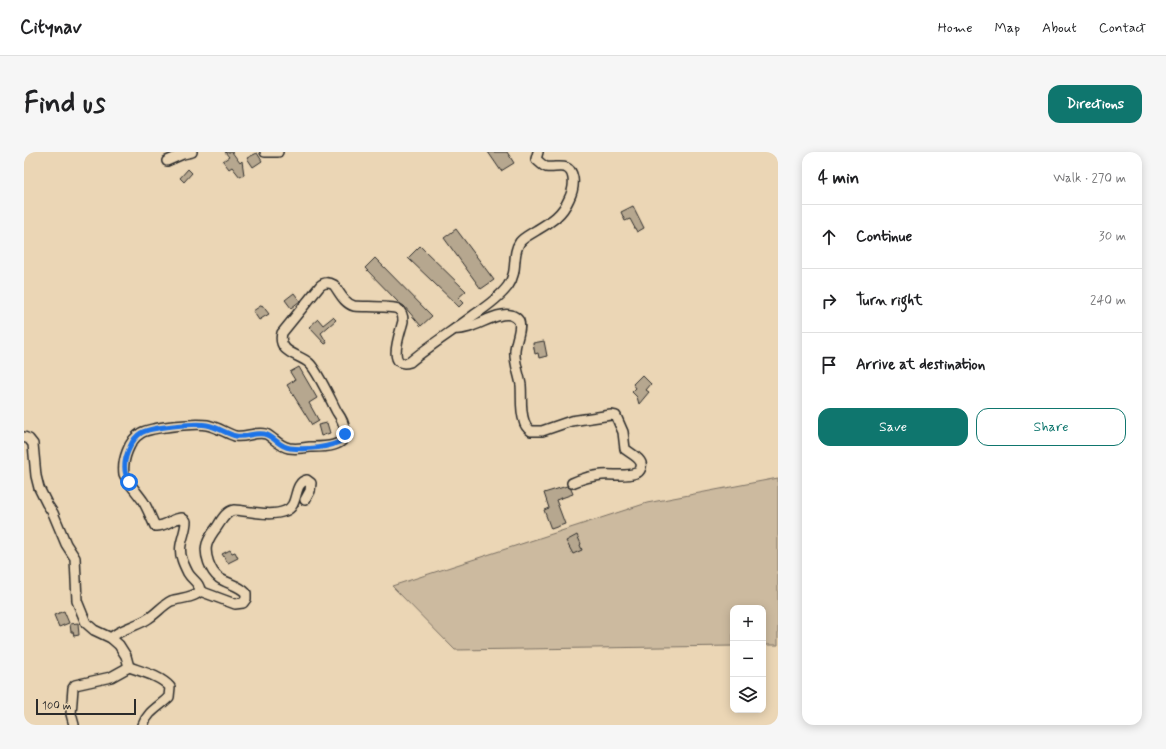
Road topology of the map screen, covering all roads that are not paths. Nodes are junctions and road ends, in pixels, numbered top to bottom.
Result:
1 (192, 152) edge
2 (265, 152) edge
3 (278, 152) edge
4 (535, 154) edge
5 (167, 161) dead end
6 (455, 329) junction
7 (24, 437) edge
8 (572, 483) dead end
9 (305, 500) dead end
10 (200, 591) junction
11 (111, 638) junction
12 (130, 667) junction
13 (74, 725) edge
14 (143, 725) edge

1 - 5 street
2 - 3 street
4 - 6 street
6 - 8 street
6 - 10 street
7 - 11 street
9 - 10 street
10 - 11 street
11 - 12 street
12 - 13 street
12 - 14 street

